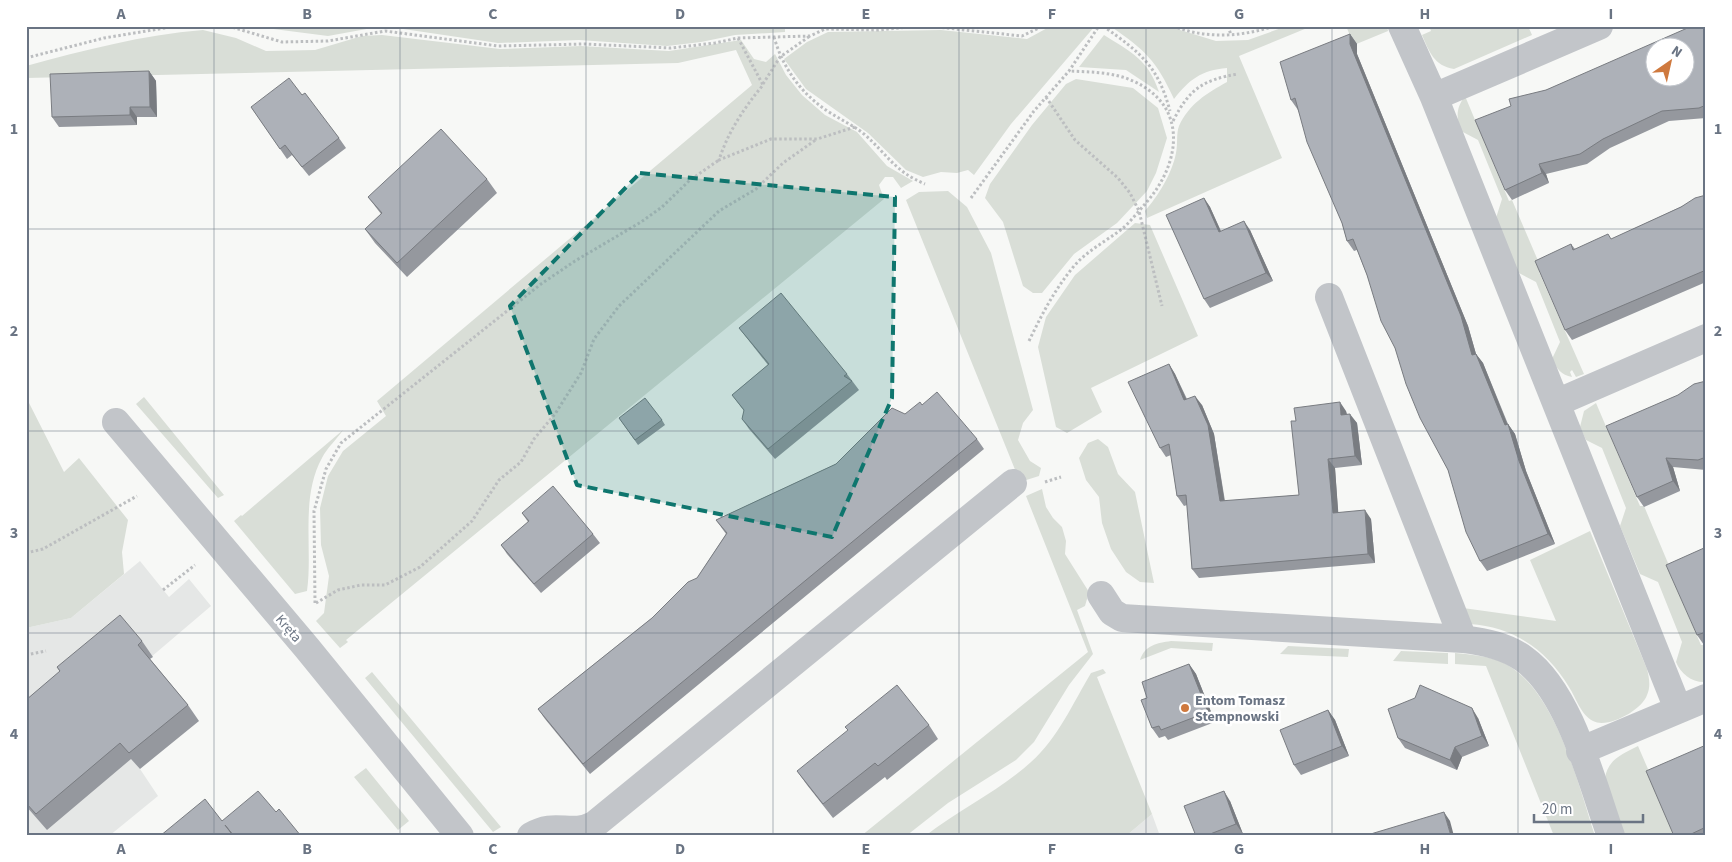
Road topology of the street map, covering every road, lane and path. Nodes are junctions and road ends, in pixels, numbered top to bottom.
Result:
1 (177, 26) edge
2 (228, 26) edge
3 (918, 26) edge
4 (927, 26) edge
5 (1044, 26) edge
6 (1099, 26) edge
7 (1103, 26) edge
8 (1173, 26) edge
9 (1228, 26) edge
10 (1274, 26) edge
11 (1402, 26) edge
12 (1599, 26) edge
13 (1231, 35) junction
14 (810, 36) junction
15 (774, 37) junction
16 (738, 38) junction
17 (780, 57) junction
18 (26, 58) edge
19 (1069, 71) junction
20 (1238, 74) dead end
21 (763, 85) junction
22 (1046, 97) junction
23 (1434, 97) junction
24 (1172, 122) junction
25 (855, 128) junction
26 (817, 139) junction
27 (719, 160) junction
28 (926, 184) dead end
29 (970, 198) dead end
30 (1139, 211) junction
31 (1328, 297) dead end
32 (1162, 306) dead end
33 (1706, 338) edge
34 (1030, 341) dead end
35 (1556, 403) junction
36 (116, 422) dead end
37 (166, 480) junction
38 (1013, 483) dead end
39 (26, 553) edge
40 (199, 561) dead end
41 (164, 590) dead end
42 (1101, 595) dead end
43 (316, 603) junction
44 (288, 626) junction
45 (1463, 639) junction
46 (46, 651) dead end
47 (26, 655) edge
48 (1706, 698) edge
49 (1678, 709) junction
50 (1580, 751) junction
51 (460, 836) edge
52 (531, 836) edge
53 (1611, 836) edge

1 - 18 path
2 - 16 path
3 - 14 path
4 - 5 path
6 - 19 path
7 - 24 path
8 - 13 path
9 - 13 path
10 - 13 path
11 - 23 street
12 - 23 street
14 - 15 path
14 - 17 path
15 - 16 path
15 - 17 path
16 - 21 path
17 - 21 path
17 - 25 path
19 - 22 path
19 - 24 path
20 - 24 path
21 - 27 path
22 - 29 path
22 - 30 path
23 - 35 street
24 - 30 path
25 - 26 path
25 - 28 path
26 - 27 path
26 - 43 path
27 - 43 path
30 - 32 path
30 - 34 path
31 - 45 street
33 - 35 street
35 - 49 street
36 - 37 street, Kręta
37 - 39 path
37 - 44 street, Kręta
38 - 52 street
40 - 41 path
42 - 45 street
43 - 44 path
44 - 51 street, Kręta
45 - 50 street
46 - 47 path
48 - 49 street
49 - 50 street
50 - 53 street

